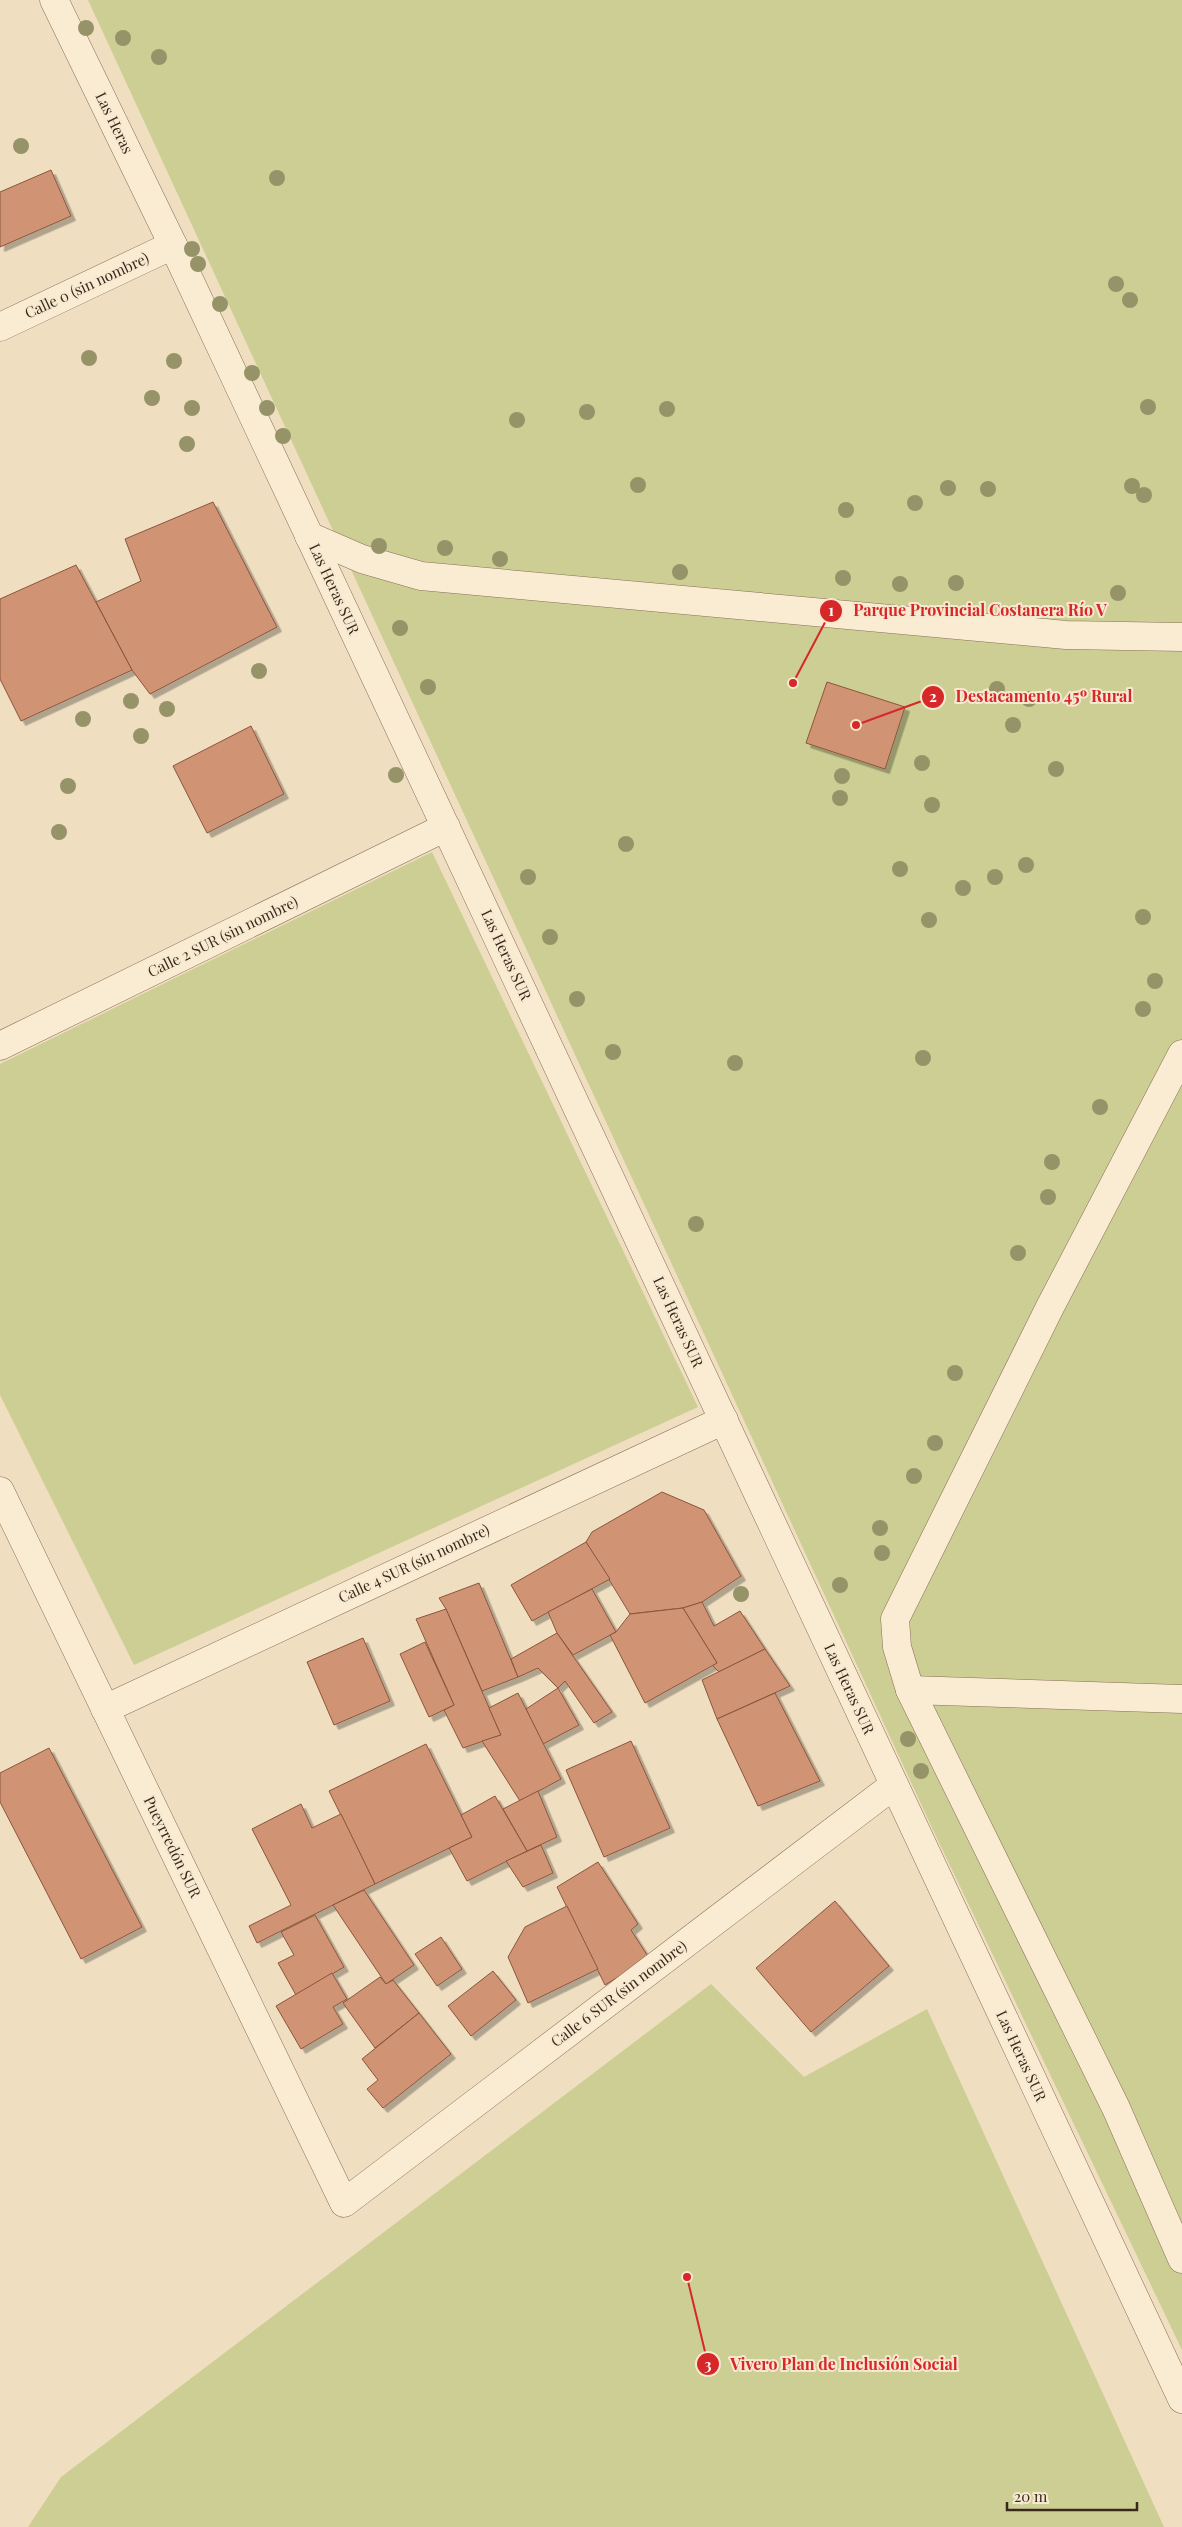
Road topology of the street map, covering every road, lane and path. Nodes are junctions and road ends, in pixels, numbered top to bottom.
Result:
1 (54, 0) edge
2 (173, 245) junction
3 (0, 327) edge
4 (309, 536) junction
5 (1182, 637) edge
6 (446, 828) junction
7 (0, 1046) edge
8 (1182, 1054) edge
9 (724, 1420) junction
10 (0, 1490) edge
11 (910, 1690) junction
12 (1182, 1699) edge
13 (105, 1709) junction
14 (894, 1785) junction
15 (344, 2203) joint
16 (1182, 2259) edge
17 (1182, 2399) edge

1 - 2 street, Las Heras
2 - 3 street, Calle 0 (sin nombre)
2 - 4 street, Las Heras SUR
4 - 5 street
4 - 6 street, Las Heras SUR
6 - 7 street, Calle 2 SUR (sin nombre)
6 - 9 street, Las Heras SUR
8 - 11 street
9 - 13 street, Calle 4 SUR (sin nombre)
9 - 14 street, Las Heras SUR
10 - 13 street, Pueyrredón SUR
11 - 12 street
11 - 16 street
13 - 15 street, Pueyrredón SUR
14 - 15 street, Calle 6 SUR (sin nombre)
14 - 17 street, Las Heras SUR

